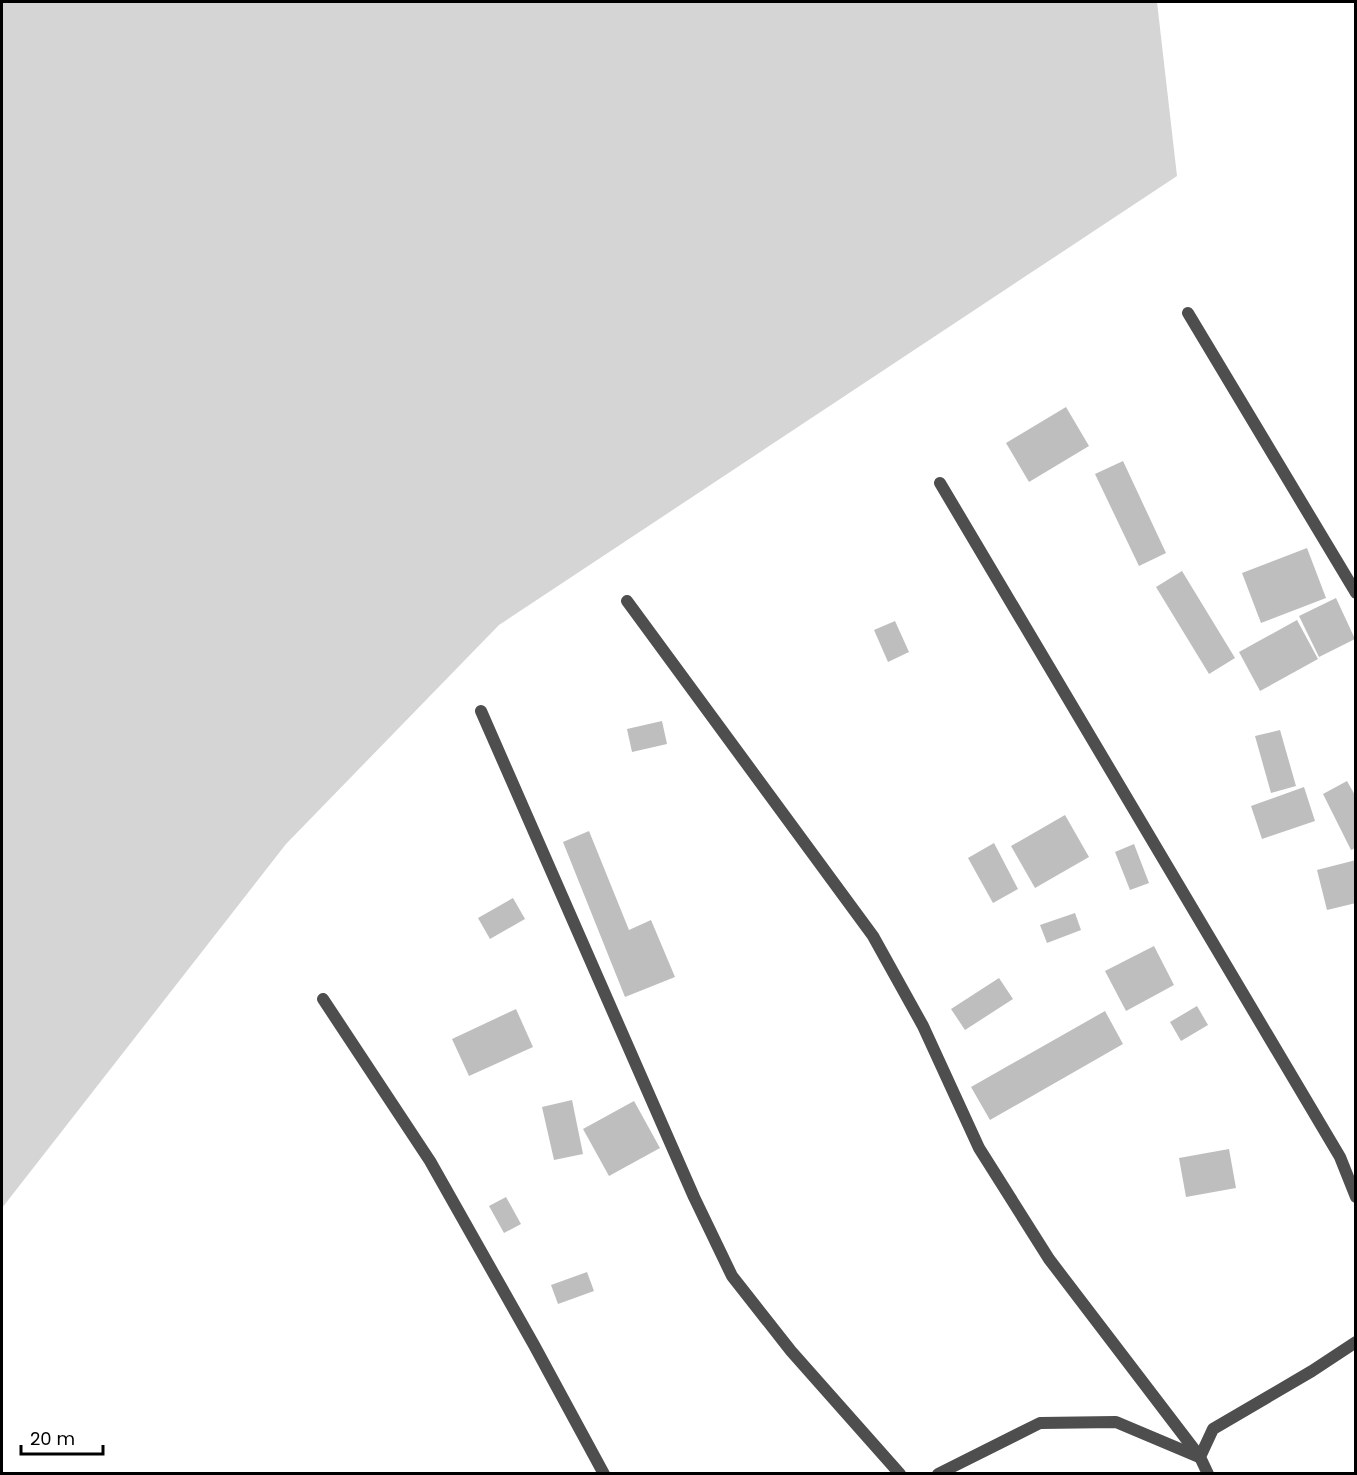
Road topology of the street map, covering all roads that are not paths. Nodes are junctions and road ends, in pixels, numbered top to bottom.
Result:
1 (1188, 313) dead end
2 (940, 483) dead end
3 (1356, 593) edge
4 (627, 601) dead end
5 (481, 711) dead end
6 (323, 999) dead end
7 (1356, 1197) edge
8 (1356, 1342) edge
9 (1200, 1457) junction
10 (604, 1473) edge
11 (900, 1473) edge
12 (938, 1473) edge
13 (1208, 1473) edge

1 - 3 street
2 - 7 street
4 - 9 street
5 - 11 street
6 - 10 street
8 - 9 street
9 - 12 street
9 - 13 street

